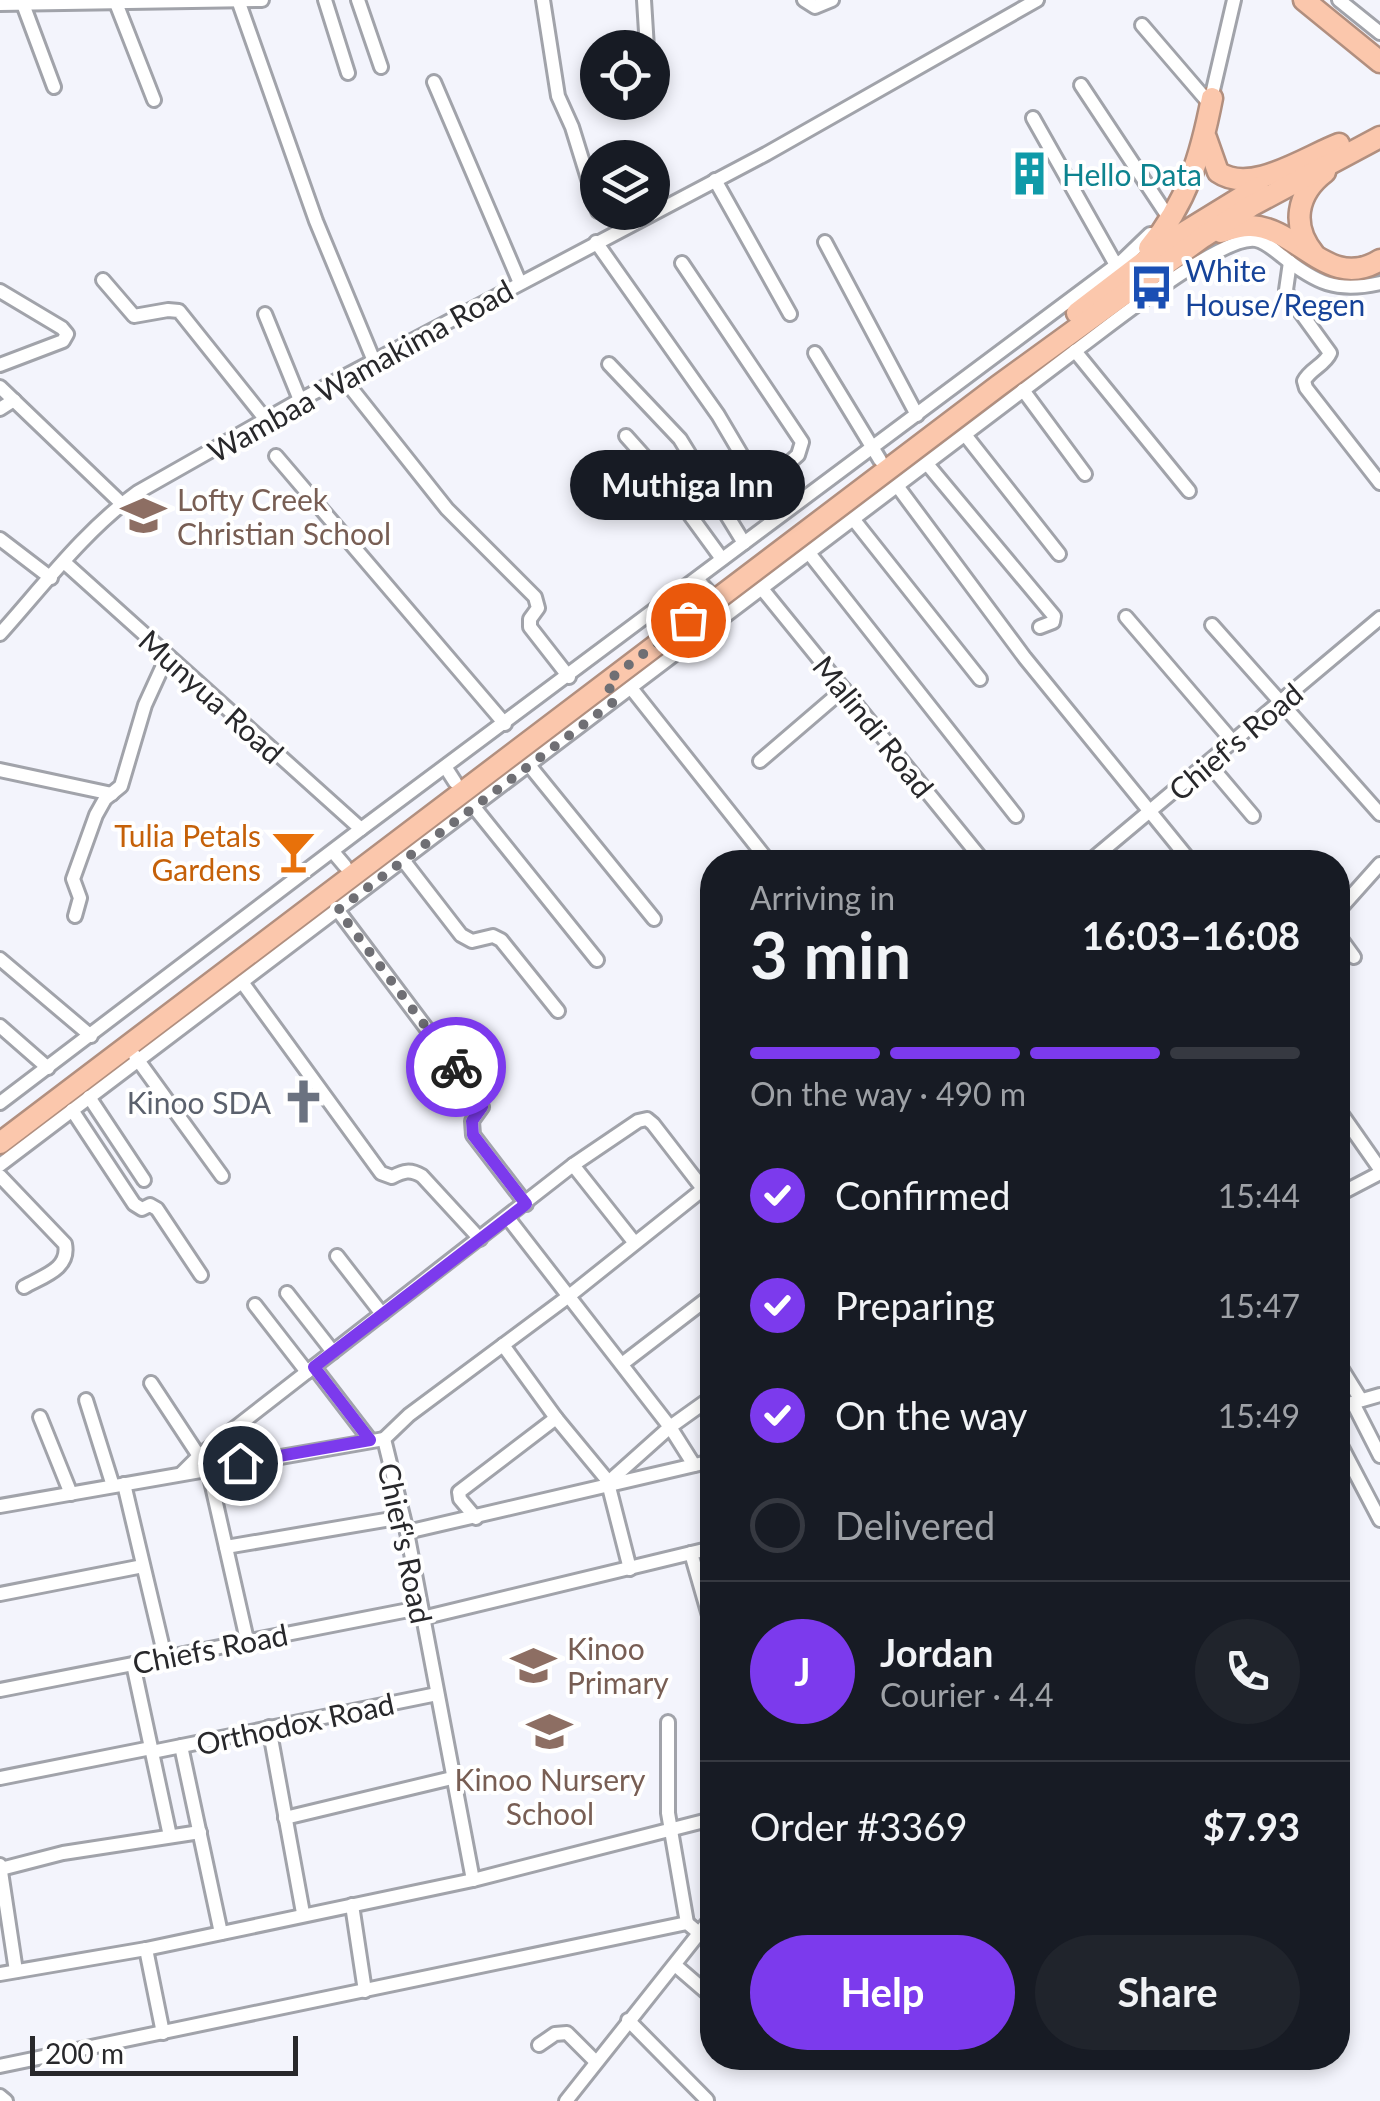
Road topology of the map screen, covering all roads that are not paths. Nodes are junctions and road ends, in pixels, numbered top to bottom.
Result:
1 (238, 0) edge
2 (262, 0) edge
3 (325, 0) edge
4 (358, 0) edge
5 (543, 0) edge
6 (644, 0) edge
7 (804, 0) edge
8 (832, 0) edge
9 (1037, 0) edge
10 (1234, 0) edge
11 (1304, 0) edge
12 (1338, 0) edge
13 (116, 3) junction
14 (0, 4) edge
15 (22, 4) junction
16 (1142, 25) dead end
17 (645, 30) edge
18 (1380, 33) edge
19 (1380, 62) edge
20 (381, 68) dead end
21 (348, 73) dead end
22 (434, 82) dead end
23 (1081, 85) dead end
24 (54, 87) dead end
25 (154, 100) dead end
26 (1211, 101) junction
27 (1033, 118) dead end
28 (1379, 125) edge
29 (1206, 131) junction
30 (1380, 137) edge
31 (1348, 146) junction
32 (580, 153) edge
33 (715, 180) junction
34 (1165, 212) junction
35 (600, 230) edge
36 (1203, 237) junction
37 (601, 240) junction
38 (825, 242) dead end
39 (1380, 260) edge
40 (1290, 262) junction
41 (682, 263) dead end
42 (1323, 263) junction
43 (1116, 265) junction
44 (103, 280) dead end
45 (520, 283) junction
46 (1155, 284) junction
47 (1380, 287) edge
48 (0, 291) edge
49 (266, 314) dead end
50 (790, 314) dead end
51 (1098, 316) junction
52 (1075, 351) junction
53 (815, 353) dead end
54 (1002, 359) junction
55 (374, 361) junction
56 (0, 364) edge
57 (609, 364) dead end
58 (343, 378) junction
59 (0, 386) edge
60 (1023, 390) junction
61 (14, 400) junction
62 (300, 400) junction
63 (0, 409) edge
64 (917, 415) junction
65 (266, 420) junction
66 (626, 436) dead end
67 (966, 436) junction
68 (876, 454) junction
69 (276, 456) dead end
70 (928, 465) junction
71 (1085, 474) dead end
72 (756, 482) junction
73 (1380, 482) edge
74 (898, 487) junction
75 (1189, 491) dead end
76 (718, 501) junction
77 (122, 504) junction
78 (854, 520) junction
79 (0, 539) edge
80 (744, 543) junction
81 (809, 553) junction
82 (1058, 554) dead end
83 (722, 559) junction
84 (64, 562) junction
85 (51, 578) junction
86 (763, 590) junction
87 (712, 596) junction
88 (1126, 617) dead end
89 (1380, 618) edge
90 (1212, 625) dead end
91 (1040, 627) dead end
92 (0, 634) edge
93 (170, 658) junction
94 (569, 677) junction
95 (980, 679) dead end
96 (632, 688) junction
97 (844, 689) junction
98 (611, 691) junction
99 (1281, 703) junction
100 (506, 724) junction
101 (1234, 743) junction
102 (760, 761) dead end
103 (1209, 764) junction
104 (530, 765) junction
105 (0, 770) edge
106 (450, 775) junction
107 (112, 794) junction
108 (474, 808) junction
109 (1149, 812) junction
110 (1380, 814) edge
111 (1016, 816) dead end
112 (1253, 816) dead end
113 (362, 829) junction
114 (760, 850) edge
115 (970, 850) edge
116 (1103, 850) edge
117 (1181, 850) edge
118 (339, 859) junction
119 (403, 860) junction
120 (1379, 868) edge
121 (315, 897) junction
122 (1350, 898) edge
123 (75, 916) dead end
124 (654, 918) dead end
125 (1350, 952) edge
126 (1354, 957) dead end
127 (0, 959) edge
128 (597, 960) dead end
129 (242, 982) junction
130 (558, 1011) dead end
131 (0, 1026) edge
132 (91, 1036) junction
133 (133, 1053) junction
134 (48, 1068) junction
135 (89, 1097) junction
136 (0, 1104) edge
137 (72, 1110) junction
138 (0, 1128) edge
139 (1350, 1129) edge
140 (0, 1143) edge
141 (0, 1165) edge
142 (573, 1165) junction
143 (1379, 1175) edge
144 (0, 1176) edge
145 (222, 1176) dead end
146 (700, 1177) edge
147 (144, 1180) dead end
148 (1350, 1189) edge
149 (700, 1192) edge
150 (526, 1204) junction
151 (508, 1218) junction
152 (480, 1239) junction
153 (634, 1242) junction
154 (337, 1256) dead end
155 (201, 1276) dead end
156 (24, 1287) dead end
157 (287, 1294) dead end
158 (569, 1296) junction
159 (700, 1304) edge
160 (255, 1305) dead end
161 (382, 1314) junction
162 (503, 1345) junction
163 (333, 1352) junction
164 (622, 1364) junction
165 (311, 1369) junction
166 (151, 1383) dead end
167 (1350, 1387) edge
168 (1380, 1395) edge
169 (86, 1400) dead end
170 (1357, 1401) junction
171 (1350, 1403) edge
172 (700, 1406) edge
173 (40, 1417) dead end
174 (556, 1418) junction
175 (670, 1427) junction
176 (377, 1440) junction
177 (198, 1456) junction
178 (1380, 1456) edge
179 (1350, 1463) edge
180 (700, 1464) edge
181 (694, 1466) junction
182 (208, 1468) junction
183 (182, 1473) junction
184 (119, 1485) junction
185 (606, 1485) junction
186 (71, 1494) junction
187 (0, 1506) edge
188 (403, 1517) junction
189 (476, 1518) junction
190 (1380, 1520) edge
191 (406, 1532) junction
192 (226, 1547) junction
193 (700, 1551) edge
194 (691, 1553) junction
195 (143, 1566) junction
196 (630, 1569) junction
197 (700, 1584) edge
198 (0, 1594) edge
199 (420, 1613) junction
200 (248, 1640) junction
201 (164, 1657) junction
202 (133, 1664) junction
203 (0, 1690) edge
204 (437, 1694) junction
205 (668, 1722) dead end
206 (269, 1726) junction
207 (181, 1746) junction
208 (152, 1750) junction
209 (0, 1778) edge
210 (452, 1778) junction
211 (285, 1818) junction
212 (700, 1822) edge
213 (671, 1830) junction
214 (200, 1832) junction
215 (170, 1836) junction
216 (1, 1866) edge
217 (472, 1880) junction
218 (352, 1905) junction
219 (303, 1914) junction
220 (687, 1923) junction
221 (700, 1924) edge
222 (221, 1932) junction
223 (700, 1934) edge
224 (146, 1948) junction
225 (674, 1964) junction
226 (16, 1970) junction
227 (0, 1974) edge
228 (700, 1987) edge
229 (365, 1991) junction
230 (628, 2020) junction
231 (163, 2032) junction
232 (539, 2045) dead end
233 (596, 2062) junction
234 (0, 2066) edge
235 (570, 2095) edge
236 (0, 2096) edge
237 (707, 2100) edge
238 (6, 2101) edge
239 (586, 2101) edge

1 - 2 street
1 - 13 street
1 - 55 street
3 - 21 street
4 - 20 street
5 - 32 street
6 - 17 street
7 - 8 street
9 - 33 street, Wambaa Wamakima Road
10 - 26 street
11 - 19 highway
12 - 18 street
13 - 15 street
13 - 25 street
14 - 15 street
15 - 24 street
16 - 26 street
22 - 45 street
23 - 34 street
26 - 29 highway
26 - 34 street
27 - 43 street
28 - 31 highway
29 - 31 highway
29 - 51 highway
30 - 31 highway
31 - 36 highway
31 - 42 highway
31 - 51 highway
33 - 37 street, Wambaa Wamakima Road
33 - 50 street
34 - 43 street
35 - 37 street
36 - 42 highway
36 - 46 highway
37 - 45 street, Wambaa Wamakima Road
37 - 72 street
38 - 64 street
39 - 42 highway
40 - 46 street
40 - 47 street
40 - 73 street
41 - 72 street
43 - 54 street
44 - 65 street
45 - 55 street, Wambaa Wamakima Road
46 - 51 highway
48 - 56 street
49 - 62 street
51 - 52 street
51 - 54 highway
51 - 87 highway
52 - 60 street
52 - 75 street
53 - 68 street
54 - 64 street
54 - 68 highway
55 - 58 street, Wambaa Wamakima Road
57 - 76 street
58 - 62 street, Wambaa Wamakima Road
58 - 94 street
59 - 61 street
60 - 67 street
60 - 71 street
61 - 63 street
61 - 77 street
62 - 65 street, Wambaa Wamakima Road
64 - 68 street
65 - 77 street, Wambaa Wamakima Road
66 - 83 street
67 - 70 street
67 - 82 street
68 - 80 street
68 - 87 highway
69 - 100 street
70 - 74 street
70 - 91 street
72 - 76 street
74 - 78 street
74 - 109 street
76 - 80 street
77 - 84 street, Wambaa Wamakima Road
78 - 81 street
78 - 95 street
79 - 85 street
80 - 83 street
81 - 86 street
81 - 111 street
83 - 87 street
84 - 85 street, Wambaa Wamakima Road
84 - 93 street, Munyua Road
85 - 92 street, Wambaa Wamakima Road
86 - 87 street
86 - 97 street, Malindi Road
87 - 94 street
87 - 96 street
87 - 98 highway
87 - 106 highway
88 - 101 street
89 - 99 street, Chief's Road
90 - 99 street
93 - 107 street
93 - 113 street, Munyua Road
94 - 100 street
96 - 98 street
96 - 114 street
97 - 102 street
97 - 115 street, Malindi Road
98 - 104 street
98 - 121 highway
99 - 101 street, Chief's Road
99 - 110 street
100 - 106 street
101 - 103 street, Chief's Road
103 - 109 street, Chief's Road
103 - 112 street
104 - 108 street
104 - 124 street
105 - 107 street
106 - 113 street
106 - 118 highway
107 - 123 street
108 - 119 street
108 - 128 street
109 - 116 street, Chief's Road
109 - 117 street
113 - 118 street
118 - 121 highway
119 - 121 street
119 - 130 street
120 - 122 street
121 - 129 street
121 - 132 street
121 - 133 highway
121 - 138 highway
121 - 150 street
125 - 126 street
127 - 132 street
129 - 133 street
129 - 152 street
131 - 134 street
132 - 134 street
133 - 135 street
133 - 140 highway
133 - 145 street
134 - 136 street
135 - 137 street
135 - 147 street
137 - 141 street
137 - 155 street
139 - 143 street
142 - 146 street
142 - 150 street
142 - 153 street
143 - 148 street
144 - 156 street
149 - 153 street, Chief's Road
150 - 151 street
151 - 152 street
151 - 158 street
152 - 161 street
153 - 158 street, Chief's Road
154 - 161 street
157 - 163 street
158 - 162 street, Chief's Road
158 - 164 street
159 - 164 street
160 - 165 street
161 - 163 street
162 - 174 street
162 - 176 street, Chief's Road
163 - 165 street
164 - 175 street
165 - 176 street
165 - 177 street
166 - 177 street
167 - 170 street
168 - 170 street
169 - 184 street
170 - 171 street
170 - 178 street
172 - 175 street
173 - 186 street
174 - 185 street
174 - 189 street
175 - 181 street
175 - 185 street
176 - 182 street
176 - 188 street, Chief's Road
177 - 183 street
179 - 190 street
180 - 181 street
181 - 185 street
182 - 183 street
182 - 192 street
183 - 184 street
184 - 186 street
184 - 195 street
185 - 189 street
185 - 196 street
186 - 187 street
188 - 191 street, Chief's Road
188 - 192 street
189 - 191 street
191 - 199 street, Chief's Road
192 - 200 street
193 - 194 street, Chiefs Road
194 - 196 street, Chiefs Road
194 - 197 street
195 - 198 street
195 - 201 street
196 - 199 street, Chiefs Road
199 - 200 street, Chiefs Road
199 - 204 street, Chief's Road
200 - 201 street, Chiefs Road
201 - 202 street, Chiefs Road
202 - 203 street, Chiefs Road
202 - 208 street
204 - 206 street, Orthodox Road
204 - 210 street, Chief's Road
205 - 213 street
206 - 207 street, Orthodox Road
206 - 211 street
207 - 208 street, Orthodox Road
207 - 214 street
208 - 209 street, Orthodox Road
208 - 215 street
210 - 211 street
210 - 217 street, Chief's Road
211 - 219 street
212 - 213 street
213 - 217 street
213 - 220 street
214 - 215 street
214 - 222 street
215 - 216 street
216 - 226 street
217 - 218 street
218 - 219 street
218 - 229 street
219 - 222 street
220 - 221 street
220 - 229 street
222 - 224 street
223 - 225 street
224 - 226 street
224 - 231 street
225 - 228 street
225 - 230 street
226 - 227 street
229 - 231 street
230 - 233 street
230 - 237 street
231 - 234 street
232 - 233 street
233 - 235 street
235 - 239 street
236 - 238 street

